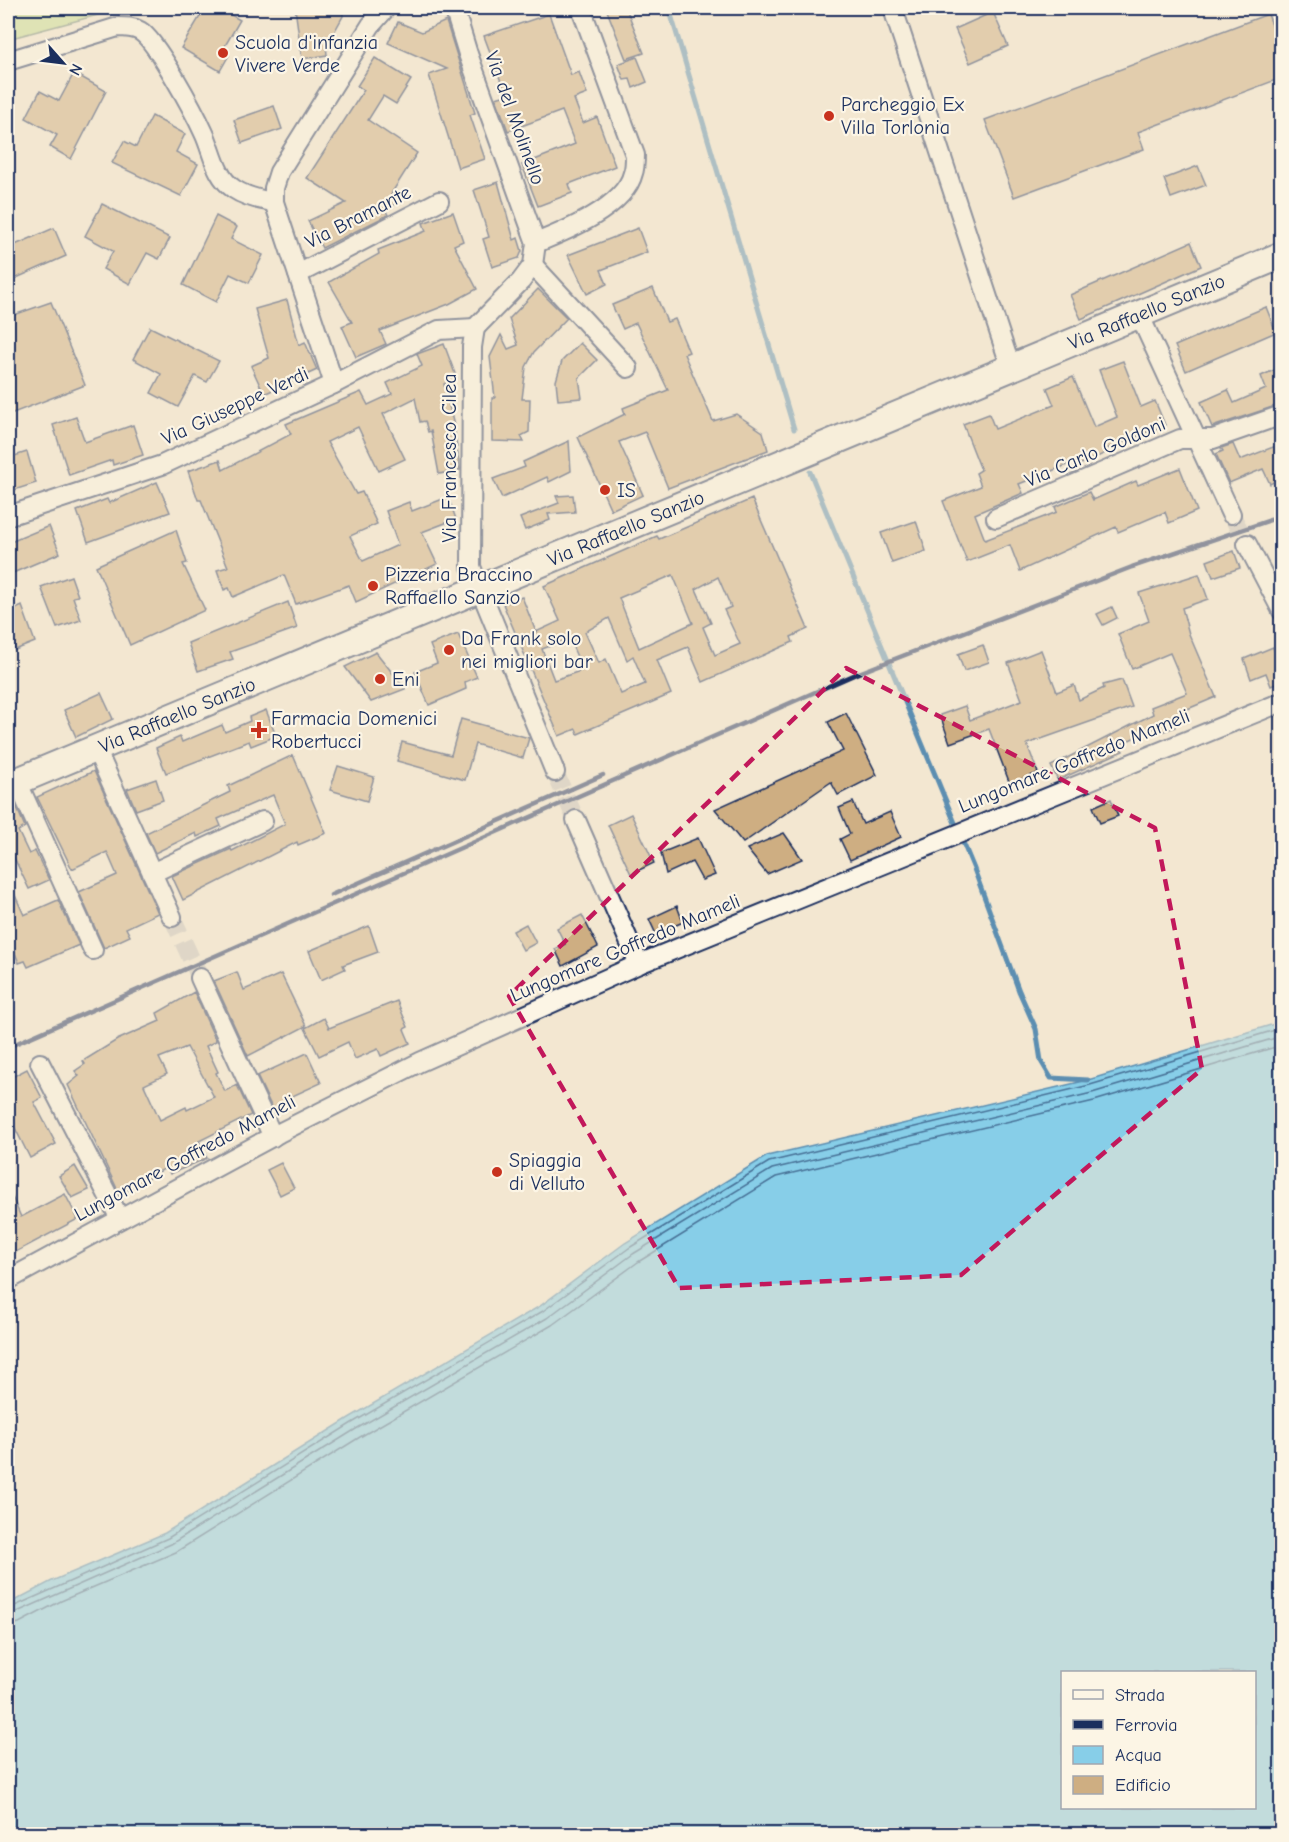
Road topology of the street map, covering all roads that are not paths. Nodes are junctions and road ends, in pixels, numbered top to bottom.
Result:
1 (386, 8) edge
2 (455, 8) edge
3 (581, 8) edge
4 (895, 15) dead end
5 (8, 61) edge
6 (439, 201) dead end
7 (274, 202) junction
8 (536, 243) junction
9 (1281, 255) edge
10 (533, 265) junction
11 (298, 274) junction
12 (1139, 314) junction
13 (475, 328) junction
14 (628, 368) dead end
15 (1011, 368) junction
16 (334, 384) junction
17 (1281, 415) edge
18 (1196, 439) junction
19 (1231, 514) tunnel mouth
20 (8, 516) edge
21 (996, 518) dead end
22 (1247, 544) tunnel mouth
23 (478, 588) junction
24 (1281, 611) edge
25 (1281, 702) edge
26 (96, 749) junction
27 (555, 772) tunnel mouth
28 (12, 783) edge
29 (576, 820) tunnel mouth
30 (263, 821) dead end
31 (152, 873) junction
32 (172, 917) tunnel mouth
33 (93, 950) dead end
34 (639, 964) junction
35 (200, 978) tunnel mouth
36 (40, 1063) dead end
37 (273, 1137) junction
38 (120, 1219) junction
39 (8, 1280) edge

1 - 7 street, Via Bramante
2 - 8 street, Via del Molinello
3 - 8 street
4 - 15 street
5 - 7 street
6 - 11 street, Via Bramante
7 - 11 street, Via Bramante
8 - 10 street, Via del Molinello
9 - 12 main road, Via Raffaello Sanzio
10 - 13 street
10 - 14 street
11 - 16 street, Via Bramante
12 - 15 main road, Via Raffaello Sanzio
12 - 18 street
13 - 16 street, Via Giuseppe Verdi
13 - 23 street, Via Francesco Cilea
15 - 23 main road, Via Raffaello Sanzio
16 - 20 street, Via Giuseppe Verdi
17 - 18 street, Via Carlo Goldoni
18 - 19 street
18 - 21 street, Via Carlo Goldoni
22 - 24 street
23 - 26 main road, Via Raffaello Sanzio
23 - 27 street, Via Francesco Cilea
25 - 34 street, Lungomare Goffredo Mameli
26 - 28 main road, Via Raffaello Sanzio
26 - 31 street
28 - 33 street
29 - 34 street
30 - 31 street
31 - 32 street
34 - 37 street, Lungomare Goffredo Mameli
35 - 37 street
36 - 38 street
37 - 38 street, Lungomare Goffredo Mameli
38 - 39 street, Lungomare Goffredo Mameli

